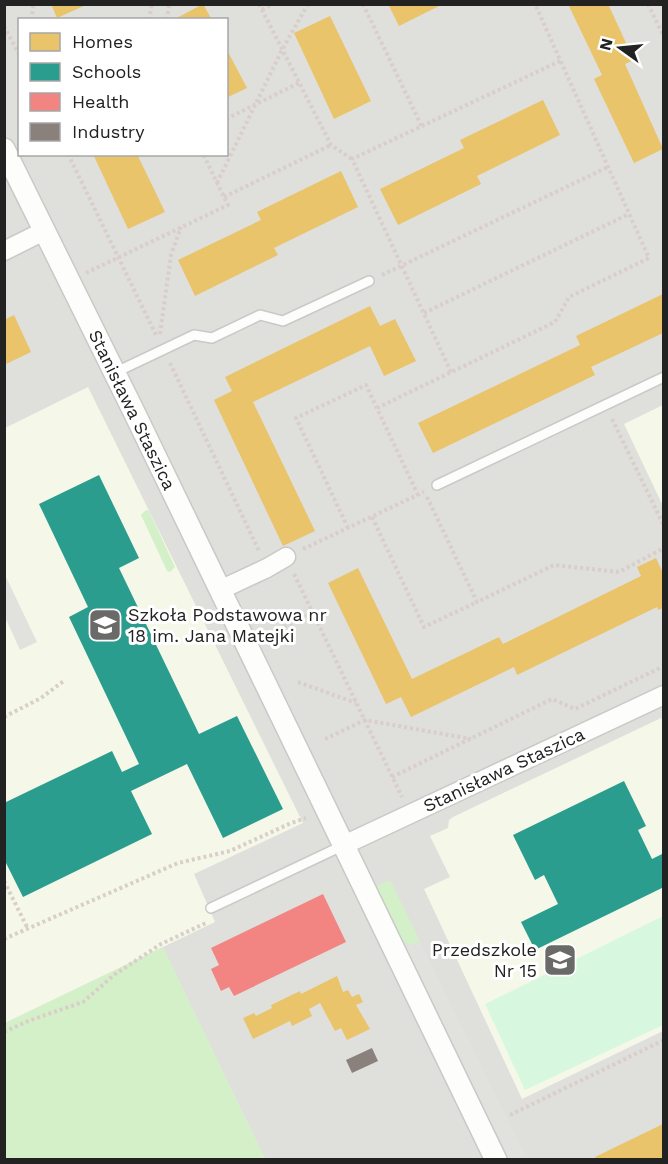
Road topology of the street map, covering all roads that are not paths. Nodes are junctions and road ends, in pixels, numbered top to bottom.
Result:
1 (4, 149) edge
2 (44, 231) junction
3 (4, 250) edge
4 (369, 281) road end
5 (114, 373) junction
6 (663, 377) edge
7 (437, 485) dead end
8 (286, 557) road end
9 (220, 590) junction
10 (663, 695) edge
11 (344, 845) junction
12 (215, 906) road end
13 (496, 1160) edge

1 - 2 street, Stanisława Staszica
2 - 3 street
2 - 5 street, Stanisława Staszica
4 - 5 lane
5 - 9 street, Stanisława Staszica
6 - 7 lane
8 - 9 street
9 - 11 street, Stanisława Staszica
10 - 11 street, Stanisława Staszica
11 - 12 lane
11 - 13 street, Stanisława Staszica

